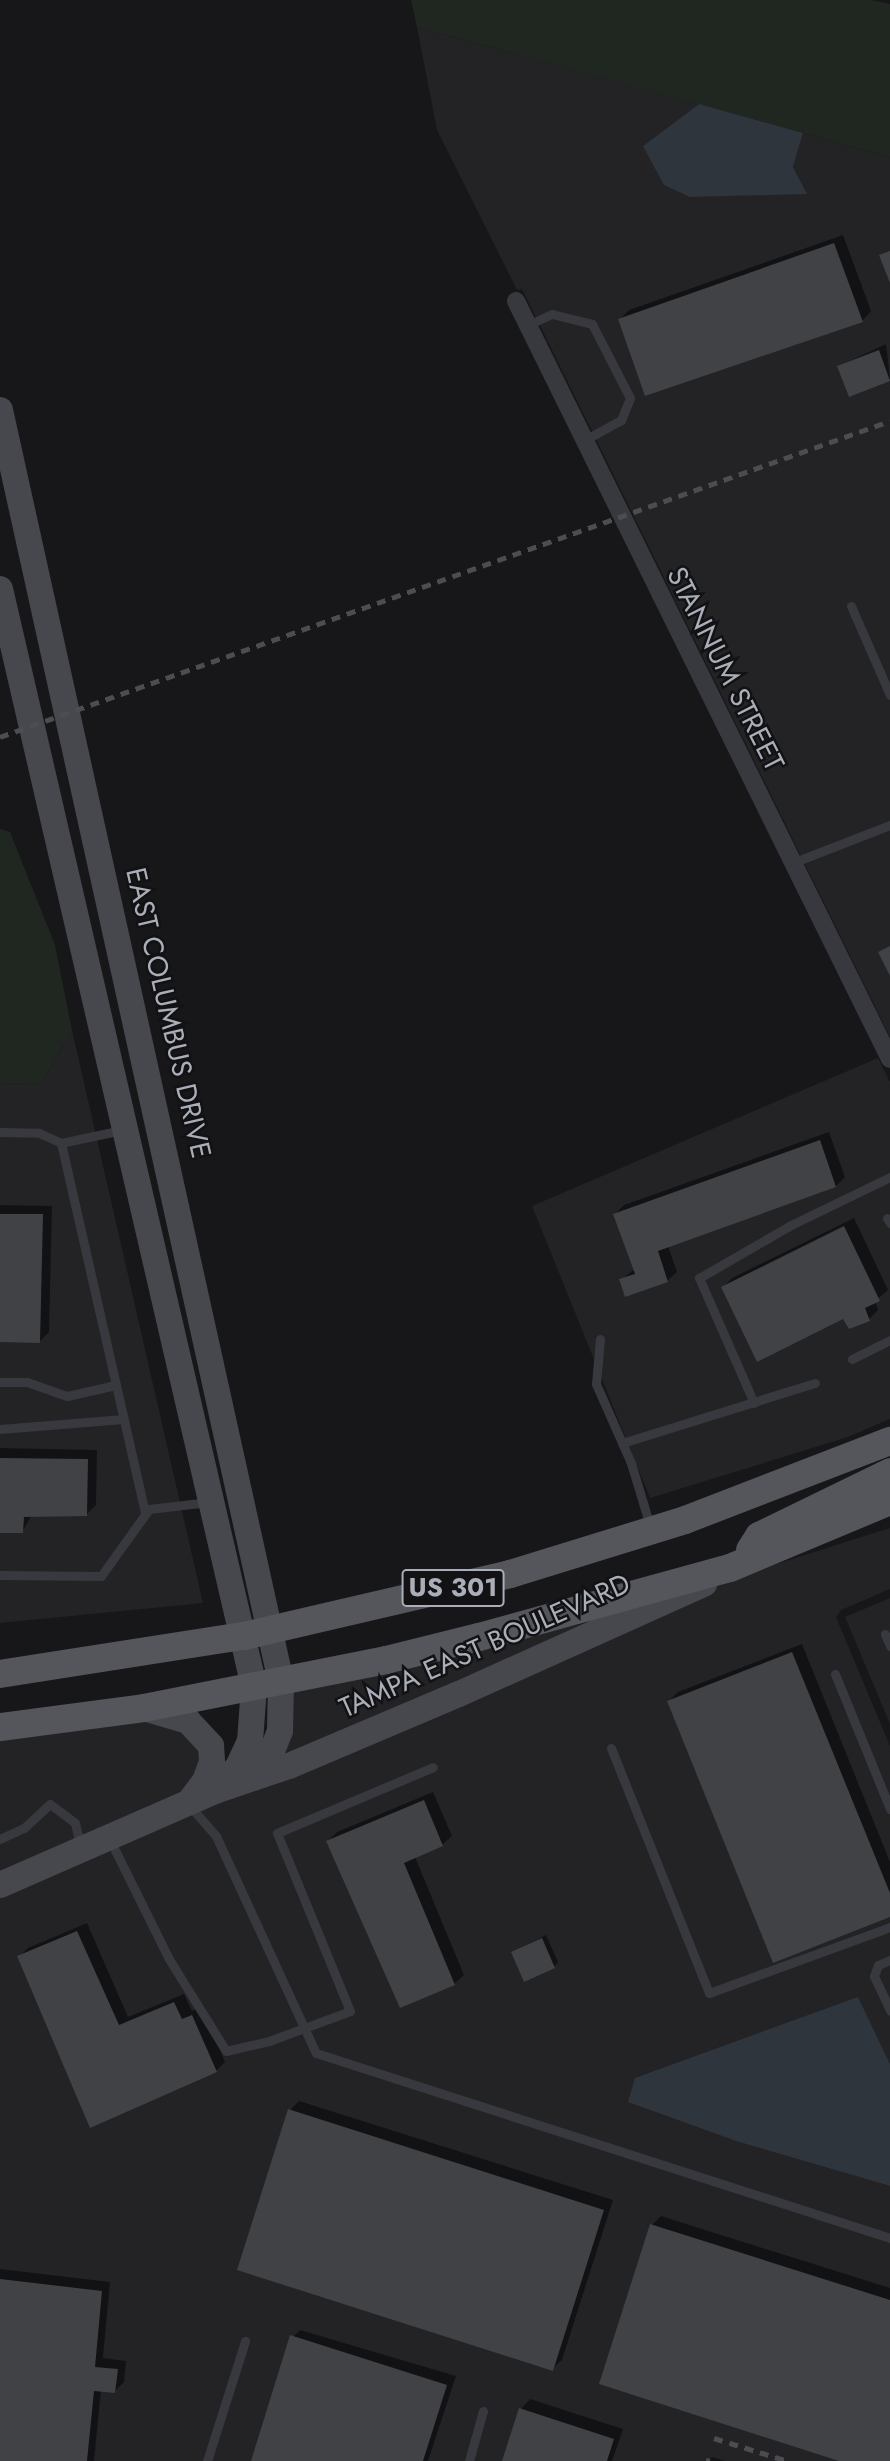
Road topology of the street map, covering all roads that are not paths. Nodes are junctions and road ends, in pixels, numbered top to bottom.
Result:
1 (516, 301) dead end
2 (528, 325) junction
3 (0, 410) edge
4 (583, 441) junction
5 (0, 589) edge
6 (850, 606) dead end
7 (890, 695) edge
8 (890, 825) edge
9 (792, 863) junction
10 (890, 1059) edge
11 (160, 1121) junction
12 (122, 1130) junction
13 (0, 1132) edge
14 (61, 1143) junction
15 (890, 1177) edge
16 (600, 1339) dead end
17 (890, 1340) edge
18 (852, 1360) dead end
19 (0, 1382) edge
20 (815, 1383) dead end
21 (116, 1385) junction
22 (754, 1403) junction
23 (124, 1419) junction
24 (0, 1429) edge
25 (890, 1441) edge
26 (622, 1443) junction
27 (890, 1472) edge
28 (212, 1501) junction
29 (890, 1501) edge
30 (145, 1514) junction
31 (652, 1531) junction
32 (735, 1566) junction
33 (0, 1575) edge
34 (257, 1633) junction
35 (886, 1634) dead end
36 (890, 1646) edge
37 (0, 1674) edge
38 (835, 1674) dead end
39 (267, 1684) junction
40 (144, 1708) junction
41 (0, 1727) edge
42 (611, 1748) dead end
43 (433, 1767) dead end
44 (263, 1774) junction
45 (215, 1791) junction
46 (188, 1804) junction
47 (890, 1809) edge
48 (109, 1838) junction
49 (0, 1839) edge
50 (81, 1850) junction
51 (0, 1885) edge
52 (890, 1927) edge
53 (890, 1960) edge
54 (890, 2011) edge
55 (304, 2026) junction
56 (890, 2238) edge
57 (245, 2341) dead end
58 (483, 2411) dead end
59 (207, 2461) edge
60 (469, 2461) edge

1 - 2 street, STANNUM STREET
2 - 4 street, STANNUM STREET
2 - 4 lane
3 - 11 street, EAST COLUMBUS DRIVE
4 - 9 street, STANNUM STREET
5 - 12 street
6 - 7 lane
8 - 9 lane
9 - 10 street, STANNUM STREET
11 - 12 street
11 - 34 street, EAST COLUMBUS DRIVE
12 - 14 lane
12 - 28 street
13 - 14 lane
14 - 21 lane
15 - 22 lane
16 - 26 lane
17 - 18 lane
19 - 21 lane
20 - 22 lane
21 - 23 lane
22 - 26 lane
23 - 24 lane
23 - 30 lane
25 - 31 main road, US 301
26 - 31 lane
27 - 32 main road
28 - 30 lane
28 - 34 street
29 - 32 main road, US 301
30 - 33 lane
31 - 34 main road, US 301
32 - 39 main road, US 301
32 - 44 street, TAMPA EAST BOULEVARD
34 - 37 main road, US 301
34 - 39 street
35 - 36 lane
38 - 47 lane
39 - 40 main road, US 301
39 - 44 street
39 - 45 street, TAMPA EAST BOULEVARD
40 - 41 main road, US 301
40 - 46 street
42 - 52 lane
43 - 55 lane
44 - 45 street, TAMPA EAST BOULEVARD
45 - 46 street, TAMPA EAST BOULEVARD
46 - 48 street, TAMPA EAST BOULEVARD
46 - 55 lane
48 - 50 street, TAMPA EAST BOULEVARD
48 - 55 lane
49 - 50 lane
50 - 51 street, TAMPA EAST BOULEVARD
53 - 54 lane
55 - 56 lane
57 - 59 lane
58 - 60 lane

